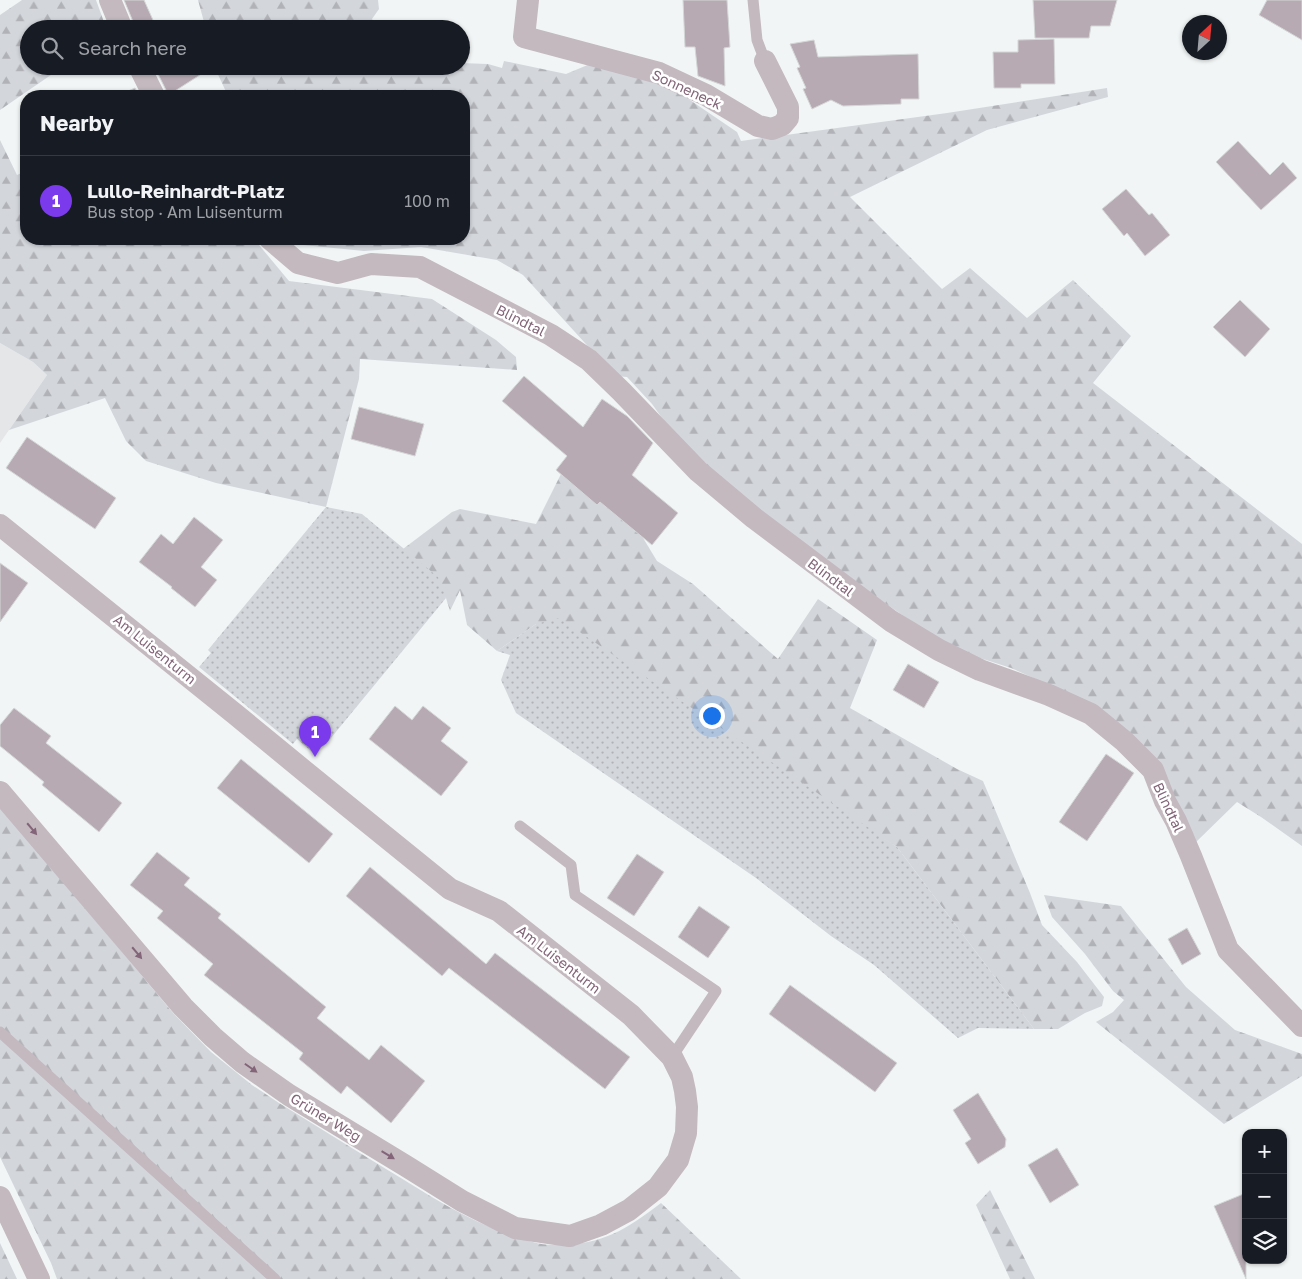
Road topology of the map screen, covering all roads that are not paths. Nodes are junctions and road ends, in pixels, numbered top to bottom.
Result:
1 (110, 0) edge
2 (528, 0) edge
3 (753, 0) edge
4 (118, 20) edge
5 (765, 61) joint
6 (142, 75) edge
7 (150, 90) edge
8 (277, 245) edge
9 (0, 526) edge
10 (0, 792) edge
11 (520, 826) dead end
12 (1302, 1026) edge
13 (0, 1032) edge
14 (672, 1057) junction
15 (687, 1108) joint
16 (0, 1197) edge
17 (39, 1279) edge
18 (275, 1279) edge

1 - 4 street
2 - 5 street, Sonneneck
3 - 5 lane
6 - 7 street
8 - 12 street, Blindtal
9 - 14 street, Am Luisenturm
10 -> 15 street, Grüner Weg
11 - 14 lane
13 - 18 lane
14 - 15 street, Am Luisenturm
16 - 17 street

